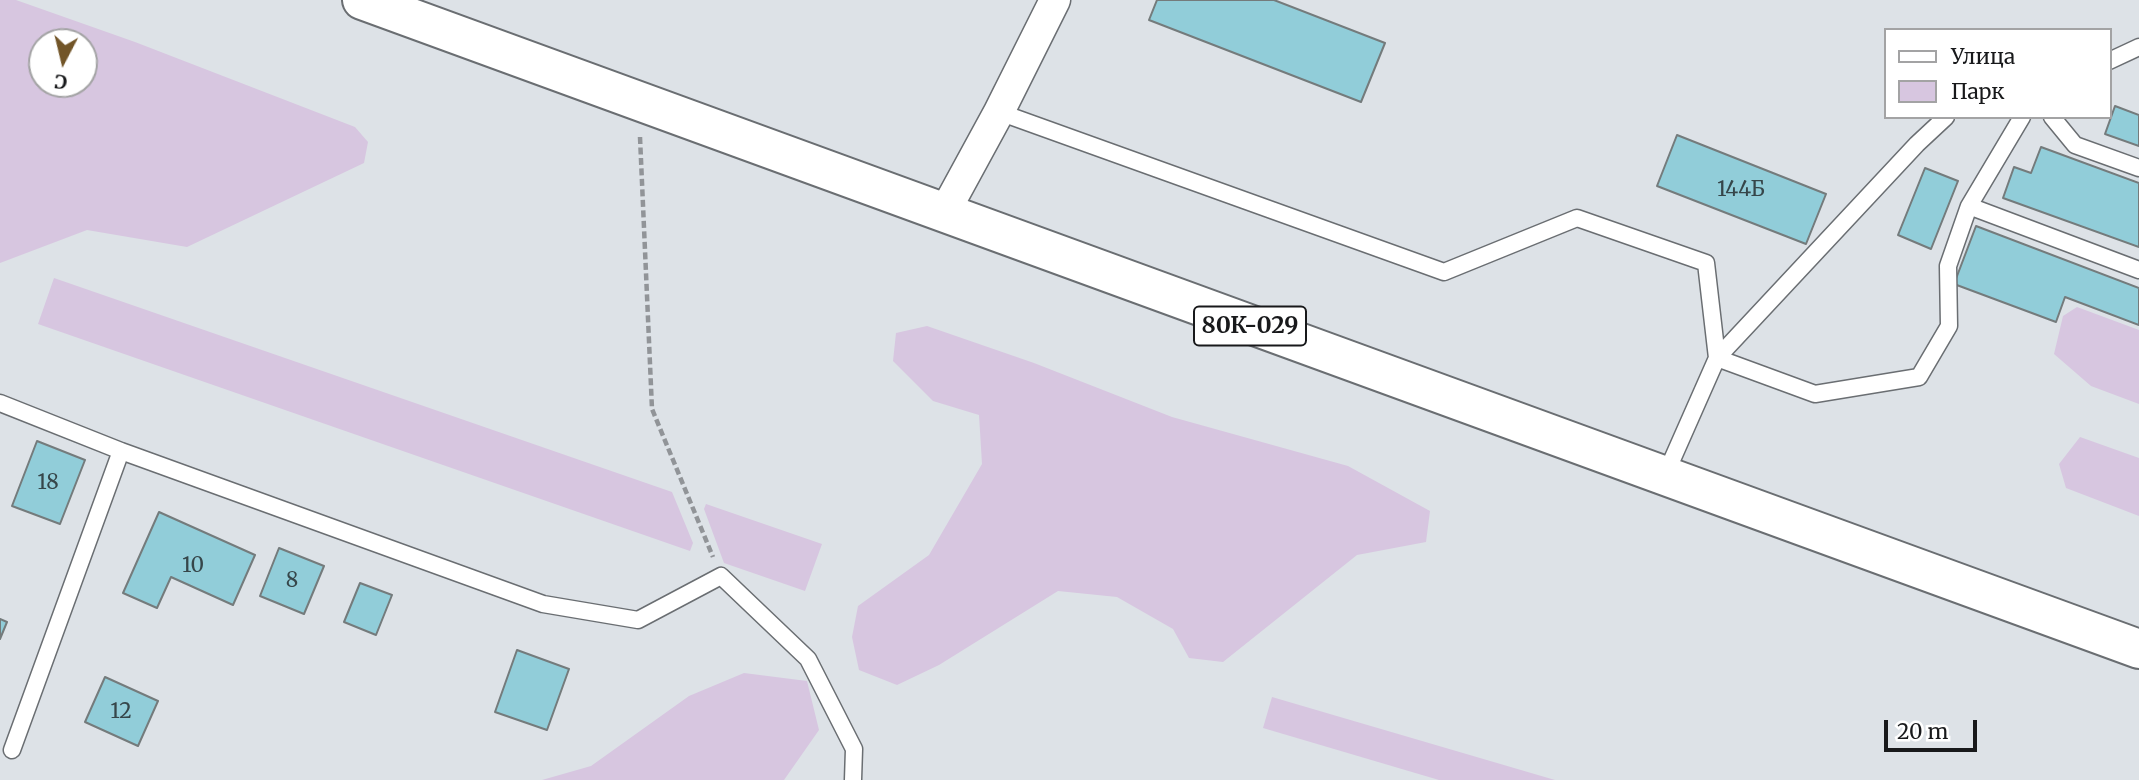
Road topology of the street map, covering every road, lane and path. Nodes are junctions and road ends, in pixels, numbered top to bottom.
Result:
1 (362, 0) edge
2 (1055, 0) edge
3 (2139, 47) edge
4 (2111, 60) edge
5 (638, 102) junction
6 (999, 112) junction
7 (1944, 119) edge
8 (2021, 119) edge
9 (2054, 119) edge
10 (2139, 168) edge
11 (1969, 206) junction
12 (944, 214) junction
13 (2139, 270) edge
14 (1717, 358) junction
15 (0, 404) edge
16 (121, 451) junction
17 (1664, 478) junction
18 (721, 576) junction
19 (2139, 649) edge
20 (12, 750) dead end
21 (853, 780) edge

1 - 5 main road, 80К-029
2 - 6 street
3 - 4 lane
5 - 12 main road, 80К-029
5 - 18 path
6 - 12 street
6 - 14 lane
7 - 14 lane
8 - 11 lane
9 - 10 lane
11 - 13 lane
11 - 14 lane
12 - 17 main road, 80К-029
14 - 17 lane
15 - 16 lane
16 - 18 lane
16 - 20 lane
17 - 19 main road, 80К-029
18 - 21 lane

